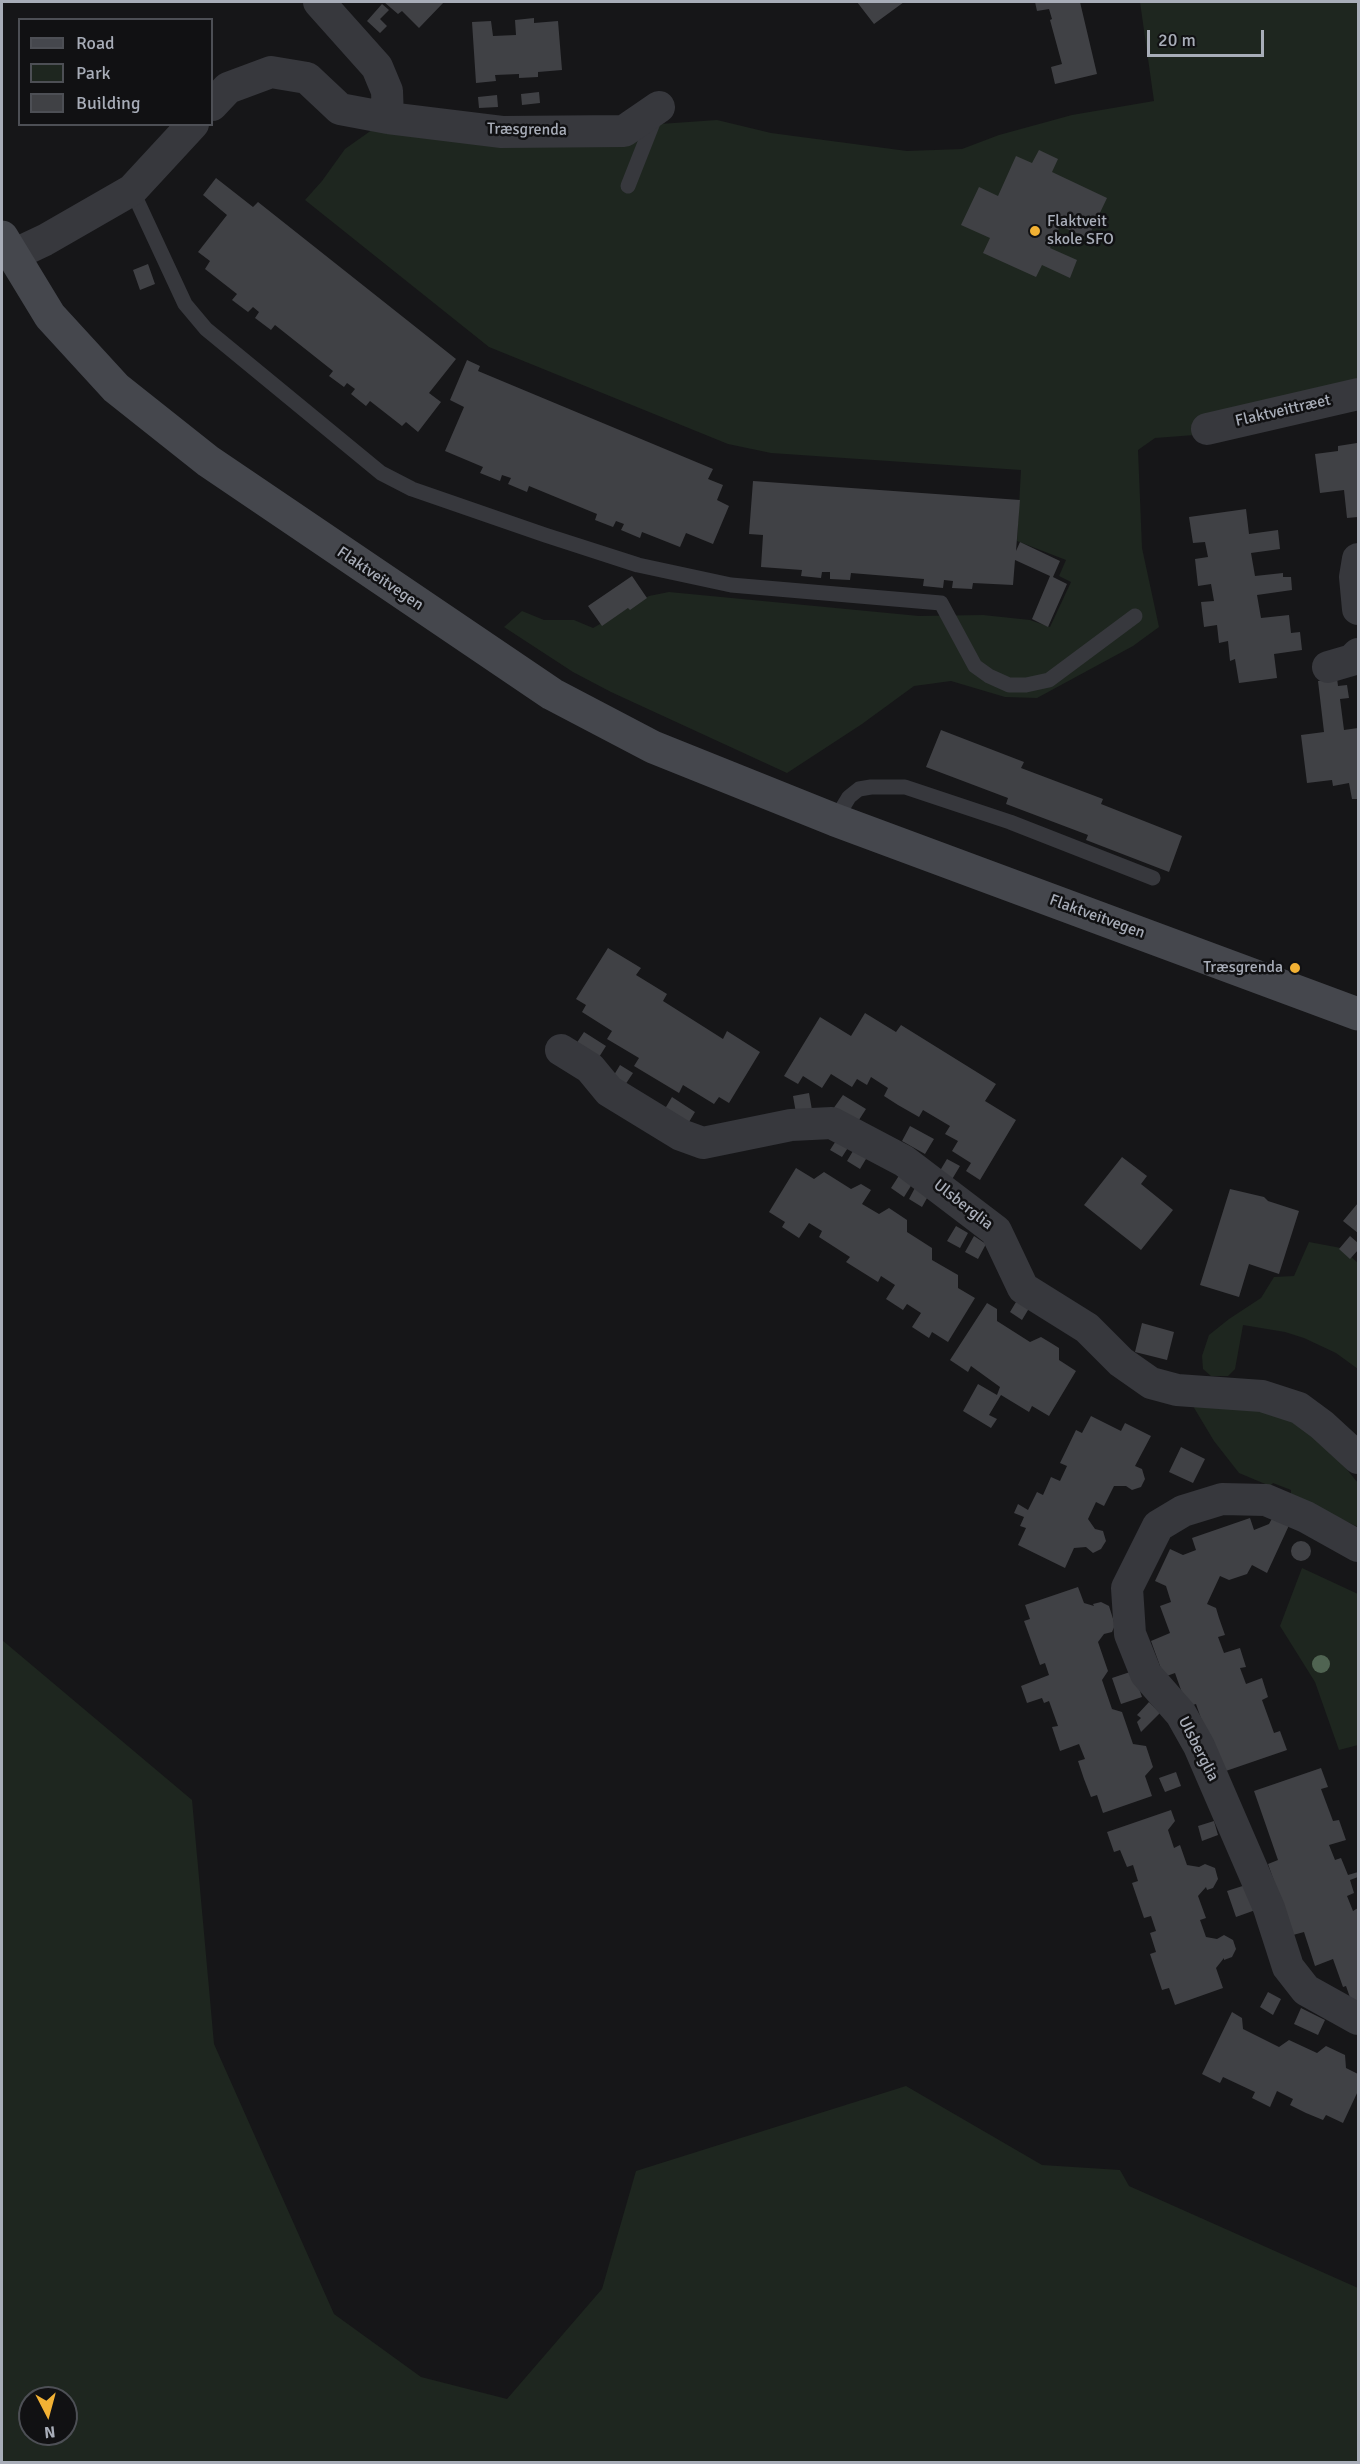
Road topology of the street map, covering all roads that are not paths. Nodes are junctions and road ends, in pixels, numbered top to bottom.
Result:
1 (319, 2) edge
2 (213, 104) edge
3 (659, 106) joint
4 (388, 118) junction
5 (191, 126) edge
6 (628, 186) dead end
7 (132, 190) junction
8 (6, 246) edge
9 (1359, 394) edge
10 (1207, 429) dead end
11 (1359, 559) edge
12 (1359, 609) edge
13 (1135, 616) dead end
14 (1359, 654) edge
15 (1328, 667) dead end
16 (835, 820) junction
17 (1153, 878) dead end
18 (1359, 1014) edge
19 (561, 1050) dead end
20 (1359, 1458) edge
21 (1359, 1546) edge
22 (1359, 2019) edge

1 - 4 street
2 - 4 street, Træsgrenda
3 - 4 street, Træsgrenda
3 - 6 lane
5 - 7 street
7 - 8 street
7 - 13 lane
8 - 16 main road, Flaktveitvegen
9 - 10 street, Flaktveittræet
11 - 12 street
14 - 15 street
16 - 17 lane
16 - 18 main road, Flaktveitvegen
19 - 20 street, Ulsberglia
21 - 22 street, Ulsberglia

